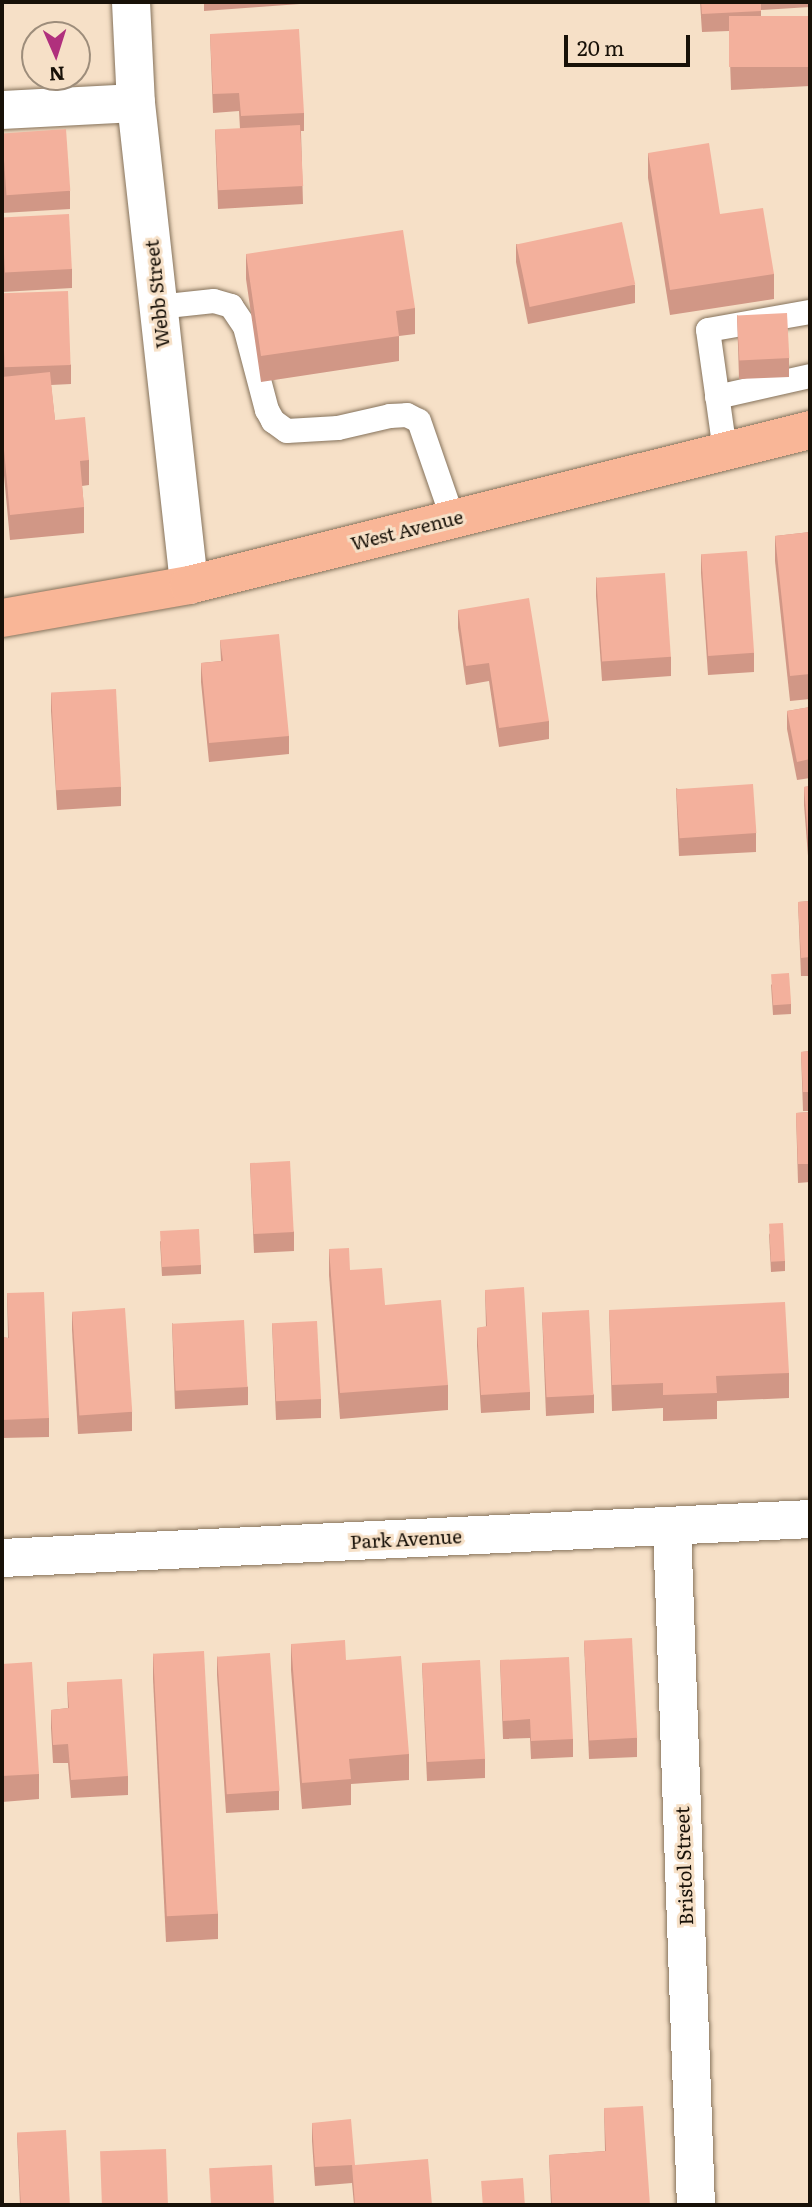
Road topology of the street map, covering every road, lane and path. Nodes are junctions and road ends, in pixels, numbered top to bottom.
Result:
1 (131, 2) edge
2 (136, 103) junction
3 (2, 110) edge
4 (158, 306) junction
5 (810, 312) edge
6 (810, 376) edge
7 (717, 397) junction
8 (810, 430) edge
9 (725, 452) junction
10 (453, 519) junction
11 (189, 585) junction
12 (2, 618) edge
13 (810, 1519) edge
14 (672, 1526) junction
15 (2, 1559) edge
16 (696, 2205) edge

1 - 2 street, Webb Street
2 - 3 street
2 - 4 street, Webb Street
4 - 10 lane
4 - 11 street, Webb Street
5 - 7 lane
6 - 7 lane
7 - 9 lane
8 - 9 highway, West Avenue
9 - 10 highway, West Avenue
10 - 11 highway, West Avenue
11 - 12 highway, West Avenue
13 - 14 street, Park Avenue
14 - 15 street, Park Avenue
14 - 16 street, Bristol Street

